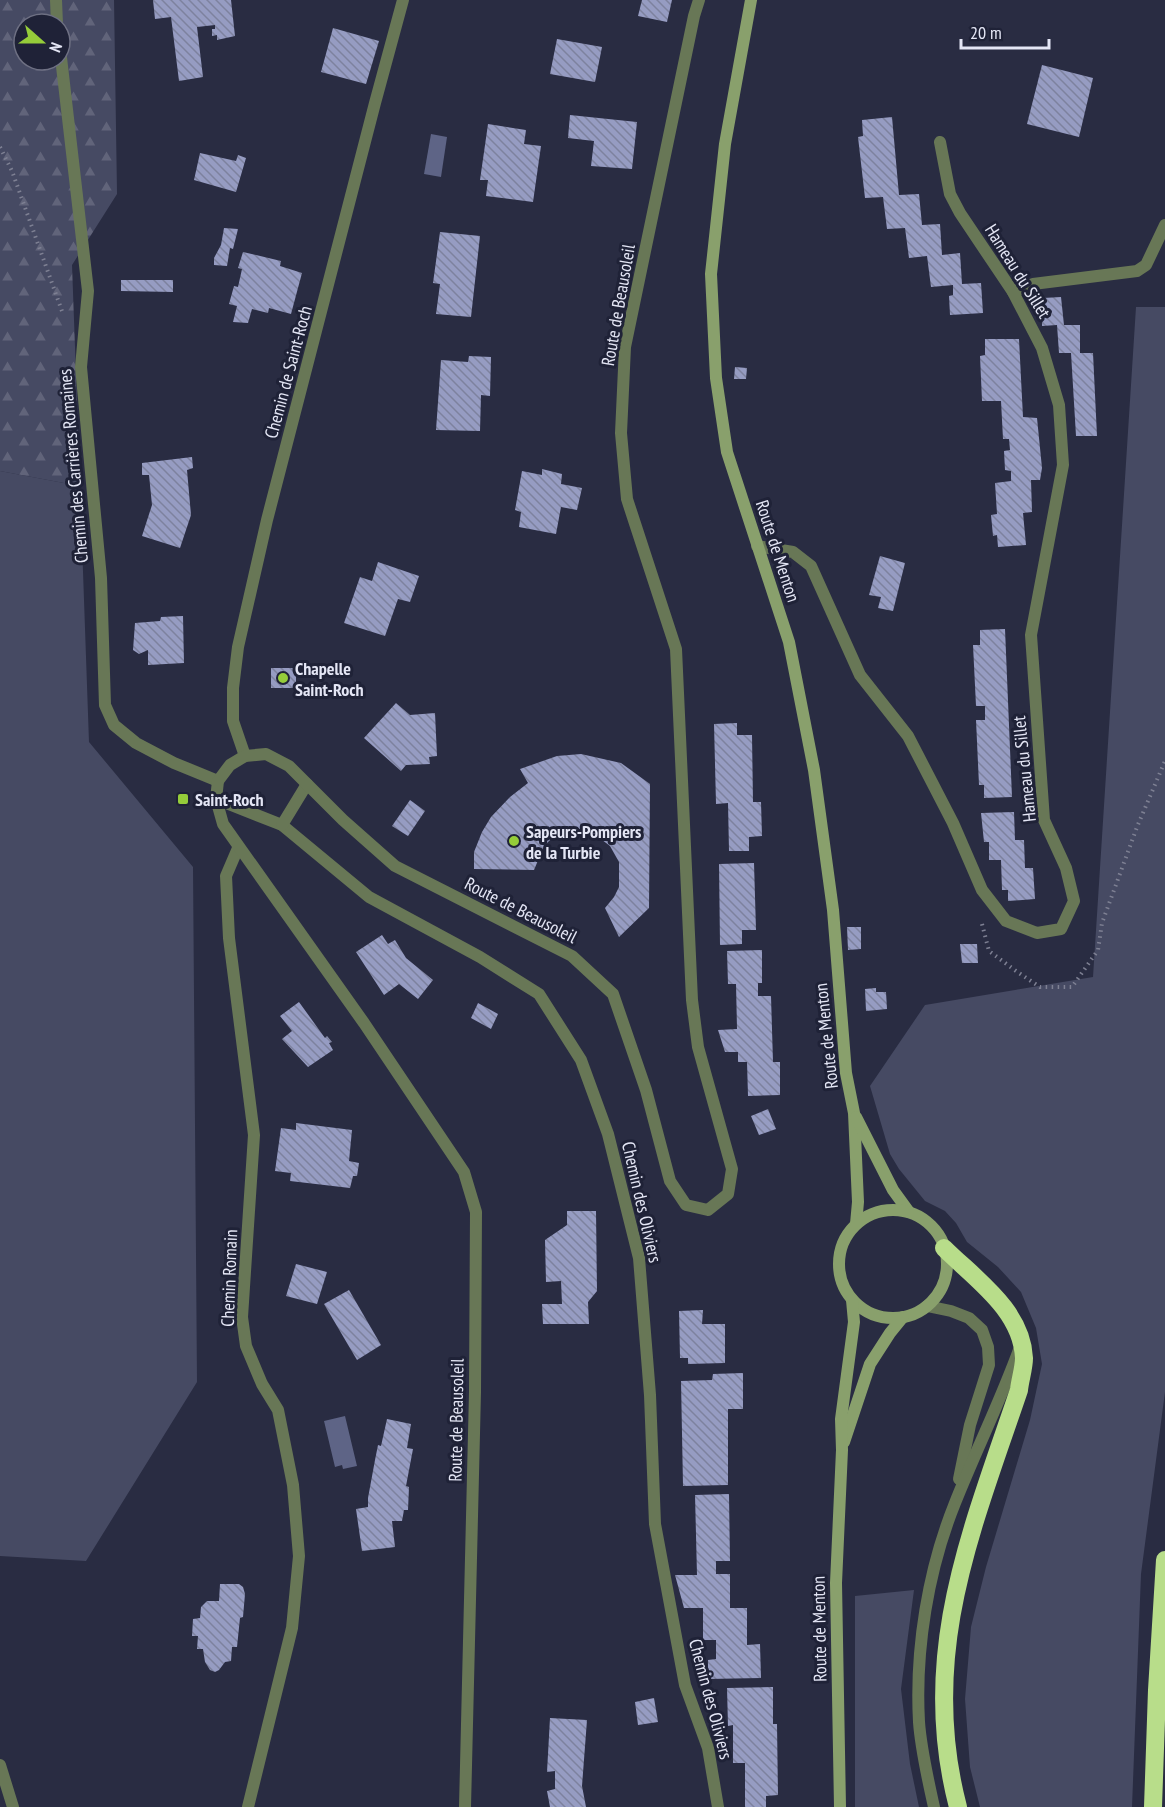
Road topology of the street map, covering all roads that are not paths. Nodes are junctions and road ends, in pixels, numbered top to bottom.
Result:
1 (403, 0) edge
2 (699, 0) edge
3 (751, 0) edge
4 (63, 72) edge
5 (940, 142) dead end
6 (1165, 225) edge
7 (1013, 292) junction
8 (757, 546) junction
9 (245, 756) junction
10 (218, 781) junction
11 (307, 784) junction
12 (216, 799) junction
13 (282, 825) junction
14 (238, 848) junction
15 (854, 1113) junction
16 (909, 1212) junction
17 (856, 1224) junction
18 (944, 1248) junction
19 (852, 1300) junction
20 (927, 1306) junction
21 (903, 1317) junction
22 (1022, 1341) junction
23 (842, 1450) junction
24 (954, 1504) junction
25 (1165, 1560) edge
26 (0, 1766) edge
27 (13, 1807) edge
28 (248, 1807) edge
29 (465, 1807) edge
30 (718, 1807) edge
31 (840, 1807) edge
32 (934, 1807) edge
33 (958, 1807) edge
34 (1153, 1807) edge

1 - 9 street, Chemin de Saint-Roch
2 - 11 street, Route de Beausoleil
3 - 8 main road, Route de Menton
4 - 10 street, Chemin des Carrières Romaines
5 - 7 street, Hameau du Sillet
6 - 7 street
7 - 8 street, Hameau du Sillet
8 - 15 main road, Route de Menton
9 - 10 street
9 - 11 street, Route de Beausoleil
10 - 12 street, Route de Beausoleil
11 - 13 street
12 - 13 street, Chemin des Oliviers
12 - 14 street, Route de Beausoleil
13 - 30 street, Chemin des Oliviers
14 - 28 street, Chemin Romain
14 - 29 street, Route de Beausoleil
15 - 16 main road, Route de Menton
15 - 17 main road, Route de Menton
16 - 17 main road
16 - 18 main road
17 - 19 main road
18 - 20 main road
18 - 22 highway
19 - 21 main road
19 - 23 main road, Route de Menton
20 - 21 main road
20 - 24 street
21 - 23 main road, Route de Menton
22 - 24 street
22 - 33 highway
23 - 31 main road, Route de Menton
24 - 32 street
25 - 34 highway
26 - 27 street

